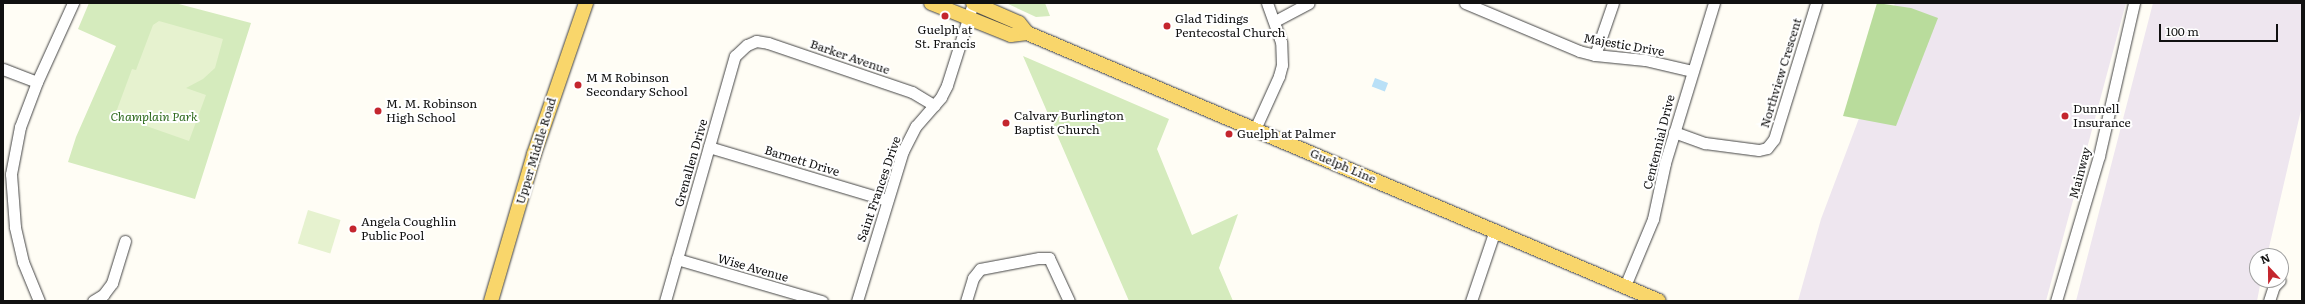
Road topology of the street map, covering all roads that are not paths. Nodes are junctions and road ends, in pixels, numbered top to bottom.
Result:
1 (73, 3) edge
2 (586, 3) edge
3 (931, 3) edge
4 (973, 3) edge
5 (1267, 3) edge
6 (1308, 3) edge
7 (1465, 3) edge
8 (1613, 3) edge
9 (1714, 3) edge
10 (1816, 3) edge
11 (2134, 3) edge
12 (967, 16) junction
13 (1275, 21) junction
14 (1027, 33) junction
15 (756, 41) joint
16 (1595, 55) junction
17 (3, 69) edge
18 (1692, 71) junction
19 (37, 82) junction
20 (934, 105) junction
21 (1255, 129) junction
22 (1674, 132) junction
23 (709, 147) junction
24 (7, 174) edge
25 (886, 200) junction
26 (1495, 230) junction
27 (125, 241) dead end
28 (677, 259) junction
29 (1625, 286) junction
30 (2273, 288) edge
31 (39, 301) edge
32 (93, 301) edge
33 (491, 301) edge
34 (665, 301) edge
35 (822, 301) edge
36 (857, 301) edge
37 (966, 301) edge
38 (1069, 301) edge
39 (1471, 301) edge
40 (1659, 301) edge
41 (2056, 301) edge
42 (2269, 301) edge

1 - 19 street
2 - 33 main road, Upper Middle Road
3 - 12 main road, Guelph Line
4 - 12 street, Saint Frances Drive
4 - 14 main road, Guelph Line
5 - 13 street
6 - 13 street
7 - 16 street, Majestic Drive
8 - 16 street
9 - 18 street, Centennial Drive
10 - 22 street, Northview Crescent
11 - 41 street, Mainway
12 - 14 main road, Guelph Line
12 - 20 street, Saint Frances Drive
13 - 21 street
14 - 21 main road, Guelph Line
15 - 20 street, Barker Avenue
15 - 23 street, Grenallen Drive
16 - 18 street, Majestic Drive
17 - 19 street
18 - 22 street, Centennial Drive
19 - 24 street
20 - 25 street, Saint Frances Drive
21 - 26 main road, Guelph Line
22 - 29 street, Centennial Drive
23 - 25 street, Barnett Drive
23 - 28 street, Grenallen Drive
24 - 31 street
25 - 36 street, Saint Frances Drive
26 - 29 main road, Guelph Line
26 - 39 street
27 - 32 street
28 - 34 street, Grenallen Drive
28 - 35 street, Wise Avenue
29 - 40 main road, Guelph Line
30 - 42 street
37 - 38 street

